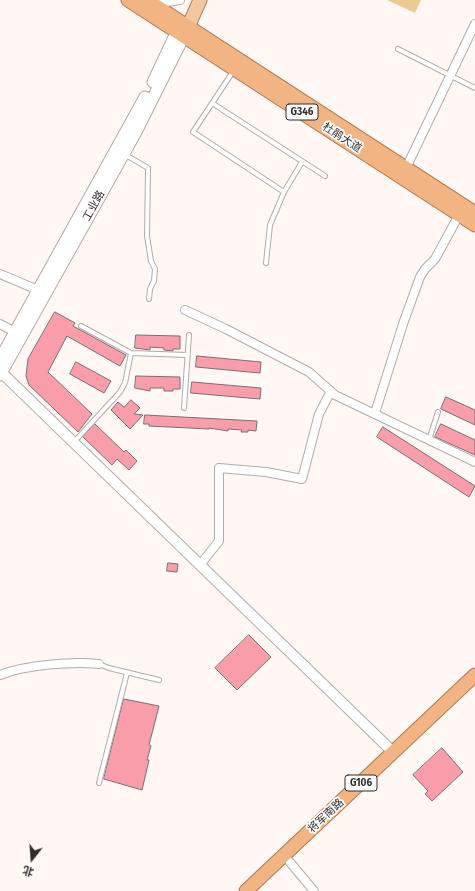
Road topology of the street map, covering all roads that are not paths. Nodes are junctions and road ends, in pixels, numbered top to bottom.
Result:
1 (128, 0) edge
2 (180, 0) edge
3 (192, 0) edge
4 (200, 0) edge
5 (150, 2) edge
6 (475, 24) edge
7 (182, 29) junction
8 (398, 49) dead end
9 (234, 68) junction
10 (450, 76) junction
11 (475, 88) edge
12 (212, 103) junction
13 (124, 154) junction
14 (302, 162) junction
15 (406, 168) junction
16 (325, 176) dead end
17 (284, 192) junction
18 (475, 213) edge
19 (459, 215) junction
20 (475, 225) edge
21 (266, 263) dead end
22 (0, 274) edge
23 (38, 290) junction
24 (149, 299) dead end
25 (185, 310) dead end
26 (0, 324) edge
27 (81, 326) dead end
28 (15, 332) junction
29 (189, 335) dead end
30 (131, 353) junction
31 (187, 355) junction
32 (0, 359) edge
33 (0, 373) edge
34 (331, 391) junction
35 (184, 408) dead end
36 (438, 412) dead end
37 (375, 413) junction
38 (429, 441) junction
39 (74, 442) junction
40 (475, 462) edge
41 (200, 565) junction
42 (99, 664) joint
43 (127, 673) junction
44 (0, 675) edge
45 (475, 675) edge
46 (159, 680) dead end
47 (475, 685) edge
48 (393, 752) junction
49 (99, 784) dead end
50 (289, 861) junction
51 (246, 891) edge
52 (257, 891) edge
53 (314, 891) edge

1 - 7 highway, 杜鹃大道 / G346
2 - 5 street
3 - 7 main road
4 - 7 main road
5 - 7 highway, 杜鹃大道 / G346
6 - 10 street
7 - 9 highway, 杜鹃大道 / G346
7 - 13 main road, 工业路
7 - 15 highway, 杜鹃大道 / G346
7 - 23 main road, 工业路
8 - 10 lane
9 - 12 lane
9 - 19 highway, 杜鹃大道 / G346
10 - 11 lane
10 - 15 street
12 - 14 lane
12 - 17 lane
13 - 24 lane
13 - 33 main road, 工业路
14 - 16 lane
14 - 17 lane
15 - 18 highway, 杜鹃大道 / G346
17 - 21 lane
19 - 20 highway, 杜鹃大道 / G346
19 - 37 street
22 - 23 street
23 - 28 main road, 工业路
25 - 34 street
26 - 28 street
27 - 30 lane
28 - 32 main road, 工业路
29 - 31 lane
30 - 31 lane
30 - 39 lane
31 - 35 lane
33 - 39 street
34 - 37 street
34 - 41 street
36 - 38 lane
37 - 38 street
38 - 40 street
39 - 41 street
41 - 48 street
42 - 43 lane
42 - 44 street
43 - 46 lane
43 - 49 lane
45 - 48 highway, 将军南路 / G106
47 - 50 highway, 将军南路 / G106
48 - 51 highway, 将军南路 / G106
50 - 52 highway, 将军南路 / G106
50 - 53 street

